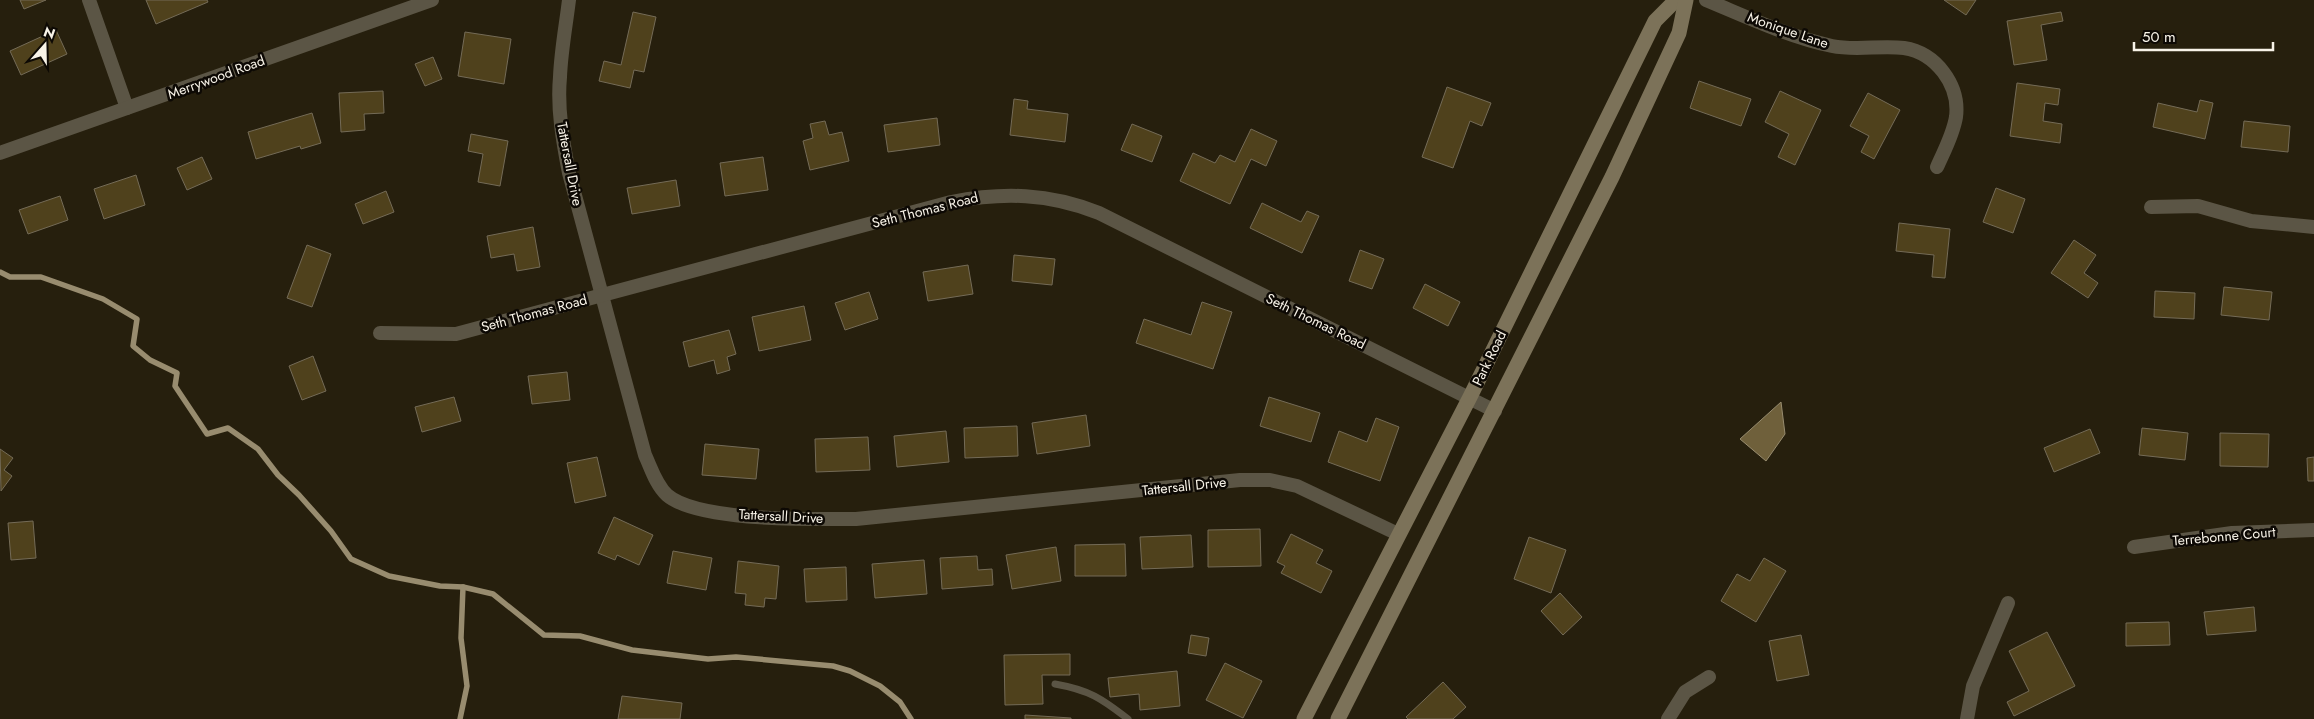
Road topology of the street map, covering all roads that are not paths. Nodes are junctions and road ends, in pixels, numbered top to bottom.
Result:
1 (89, 0) edge
2 (432, 0) edge
3 (569, 0) edge
4 (1676, 0) edge
5 (1686, 0) edge
6 (1706, 0) edge
7 (127, 108) junction
8 (0, 153) edge
9 (1936, 167) dead end
10 (2151, 207) dead end
11 (2314, 227) edge
12 (602, 295) junction
13 (380, 333) dead end
14 (1470, 397) junction
15 (1495, 411) junction
16 (2314, 530) edge
17 (1398, 534) junction
18 (2134, 547) dead end
19 (2008, 603) dead end
20 (1709, 677) dead end
21 (1055, 684) dead end
22 (1128, 719) edge
23 (1304, 719) edge
24 (1338, 719) edge
25 (1668, 719) edge
26 (1967, 719) edge

1 - 7 street
2 - 7 street, Merrywood Road
3 - 12 street, Tattersall Drive
4 - 14 main road, Park Road
5 - 15 main road
6 - 9 street, Monique Lane
7 - 8 street, Merrywood Road
10 - 11 street
12 - 13 street, Seth Thomas Road
12 - 14 street, Seth Thomas Road
12 - 17 street, Tattersall Drive
14 - 15 street, Seth Thomas Road
14 - 17 main road, Park Road
15 - 24 main road
16 - 18 street, Terrebonne Court
17 - 23 main road, Park Road
19 - 26 street
20 - 25 street
21 - 22 lane

